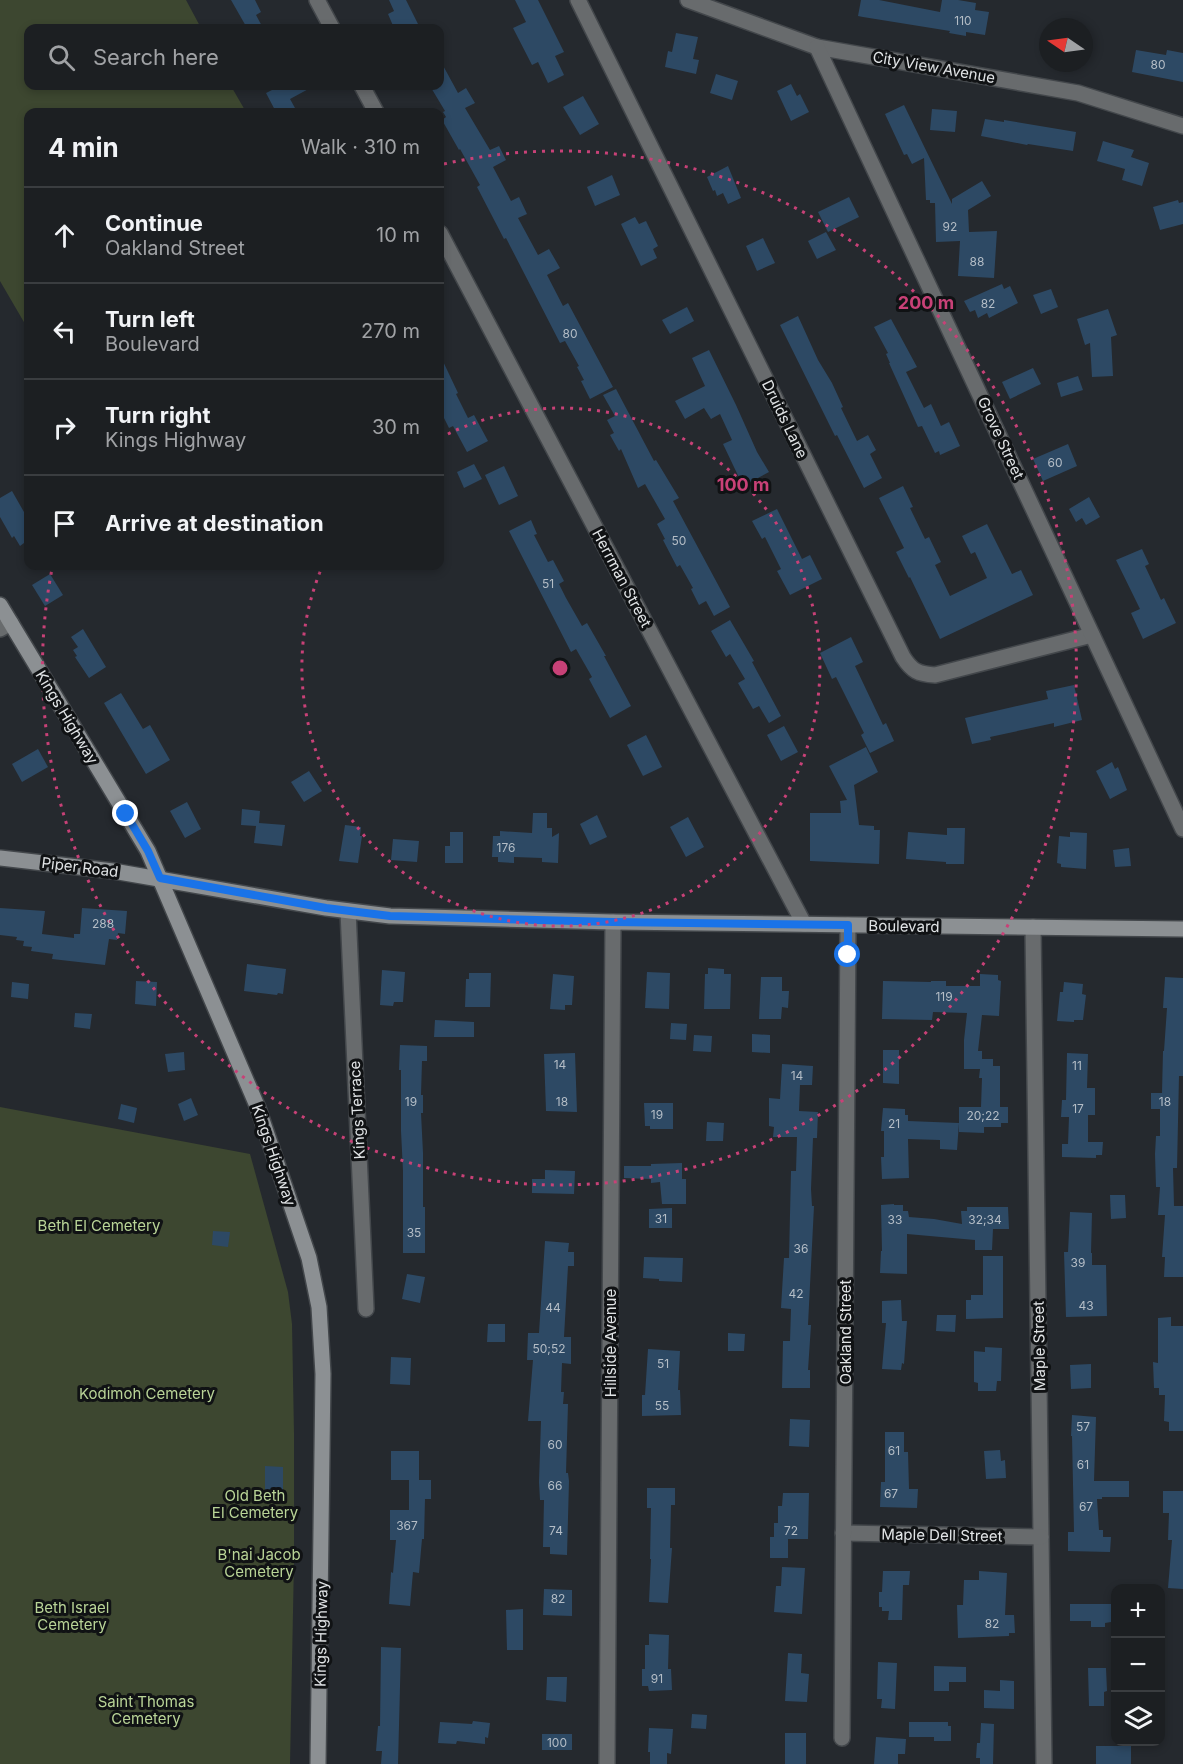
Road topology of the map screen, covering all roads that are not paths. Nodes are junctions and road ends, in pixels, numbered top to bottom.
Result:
1 (317, 0) edge
2 (578, 0) edge
3 (688, 0) edge
4 (330, 24) edge
5 (817, 47) junction
6 (364, 90) edge
7 (374, 108) edge
8 (1183, 129) edge
9 (444, 240) edge
10 (0, 605) edge
11 (6, 626) edge
12 (1092, 635) junction
13 (1183, 829) edge
14 (0, 858) edge
15 (160, 878) junction
16 (348, 911) junction
17 (613, 922) junction
18 (804, 924) junction
19 (848, 925) junction
20 (1034, 927) junction
21 (1183, 929) edge
22 (366, 1309) dead end
23 (843, 1533) junction
24 (1041, 1537) junction
25 (842, 1738) dead end
26 (318, 1764) edge
27 (607, 1764) edge
28 (1044, 1764) edge

1 - 4 street
2 - 12 street, Druids Lane
3 - 5 street, City View Avenue
5 - 8 street, City View Avenue
5 - 12 street, Grove Street
6 - 7 street
9 - 18 street, Herrman Street
10 - 11 main road, Kings Highway
11 - 15 main road, Kings Highway
12 - 13 street, Grove Street
14 - 15 main road, Piper Road
15 - 16 main road, Boulevard
15 - 26 main road, Kings Highway
16 - 17 main road, Boulevard
16 - 22 street, Kings Terrace
17 - 18 main road, Boulevard
17 - 27 street, Hillside Avenue
18 - 19 main road, Boulevard
19 - 20 main road, Boulevard
19 - 23 street, Oakland Street
20 - 21 main road, Boulevard
20 - 24 street, Maple Street
23 - 24 street, Maple Dell Street
23 - 25 street, Oakland Street
24 - 28 street, Maple Street

